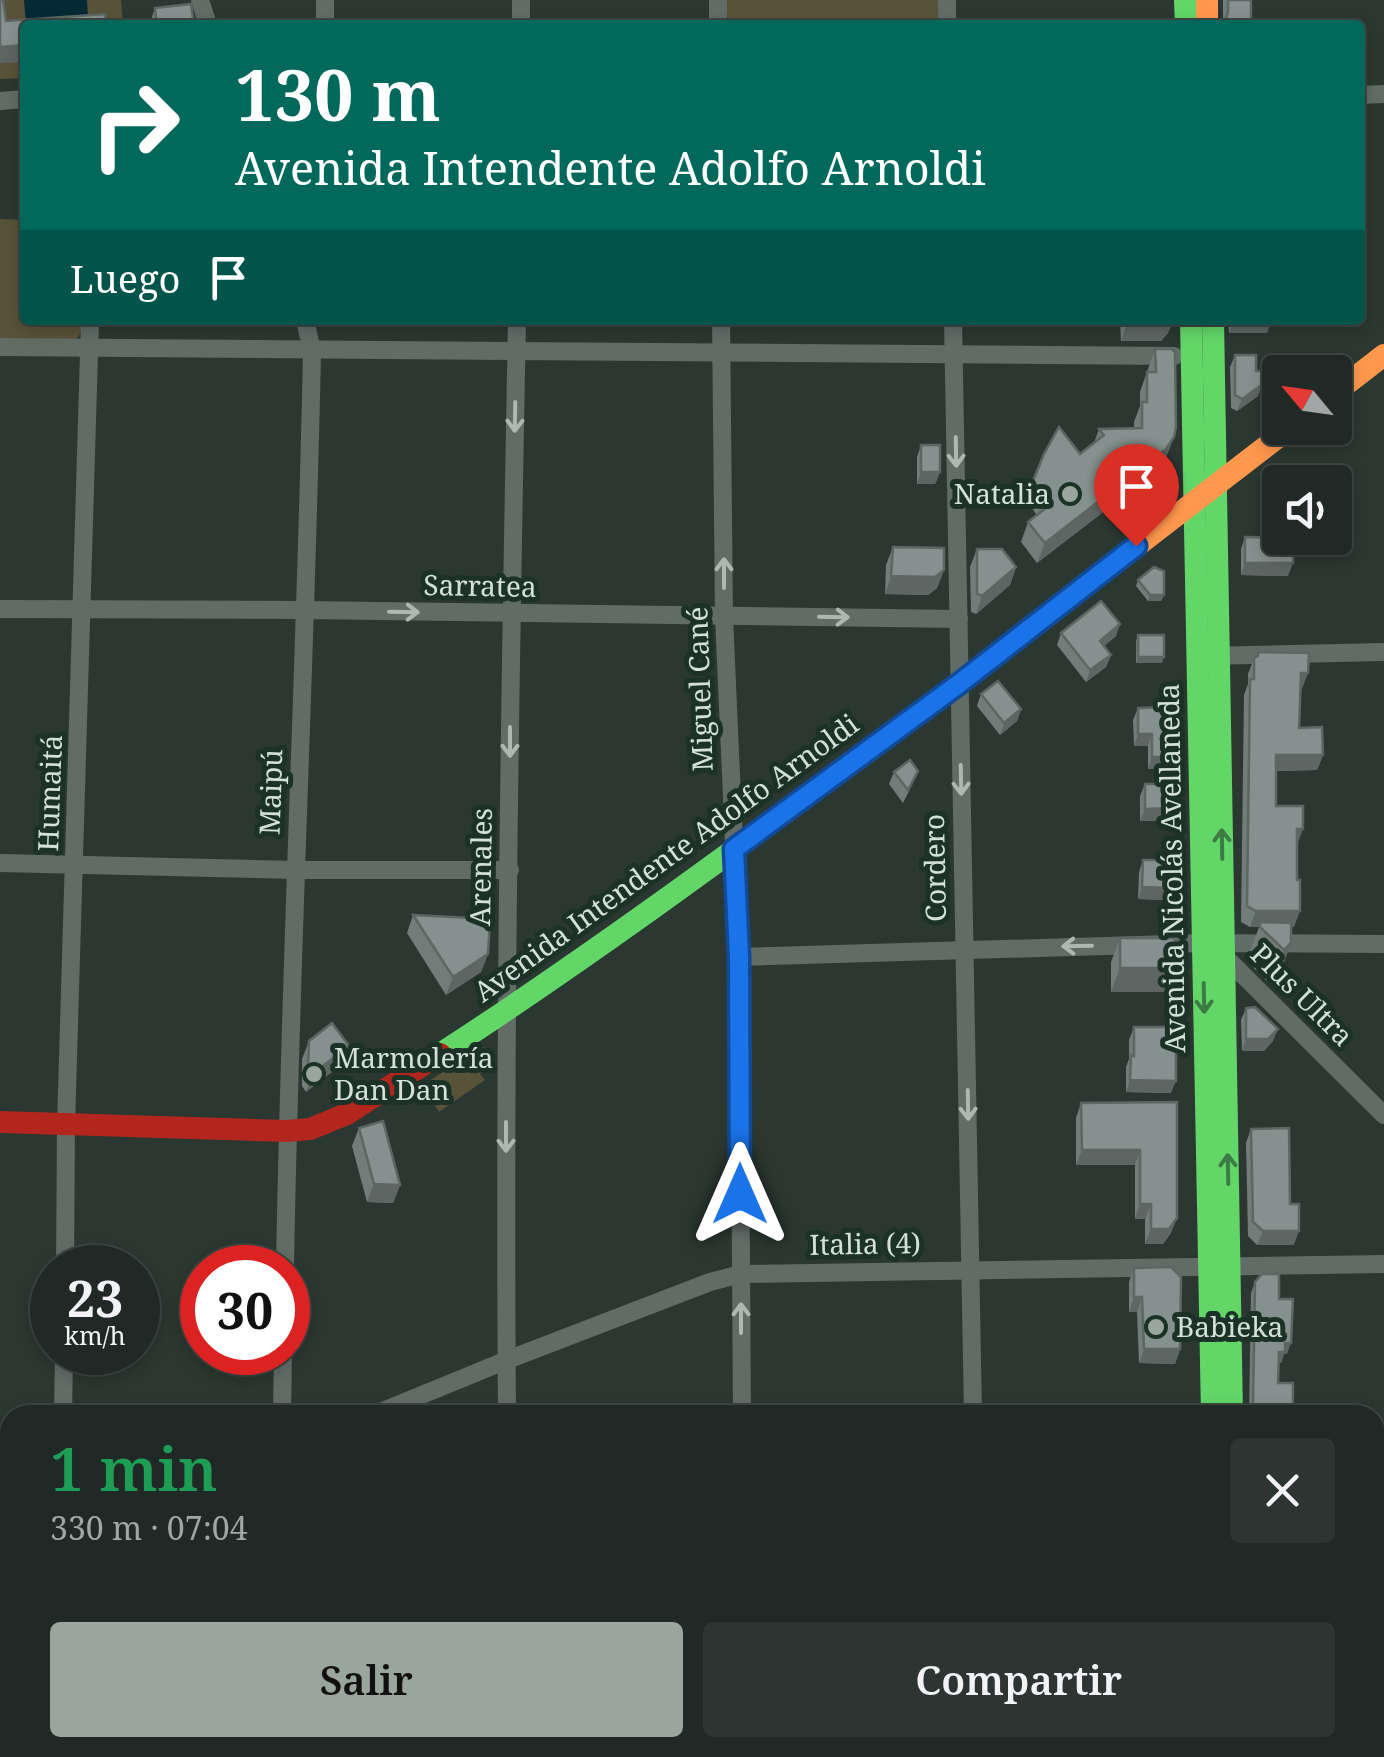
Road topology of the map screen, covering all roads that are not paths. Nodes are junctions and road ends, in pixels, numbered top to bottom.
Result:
1 (90, 325) edge
2 (307, 325) edge
3 (313, 325) edge
4 (517, 325) edge
5 (722, 325) edge
6 (953, 325) edge
7 (1192, 325) edge
8 (1213, 325) edge
9 (0, 347) edge
10 (89, 350) junction
11 (312, 351) junction
12 (516, 353) junction
13 (722, 353) junction
14 (954, 354) junction
15 (1384, 355) edge
16 (1192, 357) junction
17 (1352, 380) edge
18 (1268, 445) edge
19 (1216, 485) junction
20 (1195, 501) junction
21 (0, 609) edge
22 (82, 610) junction
23 (306, 610) junction
24 (510, 614) junction
25 (724, 616) junction
26 (958, 619) junction
27 (1384, 652) edge
28 (1208, 656) junction
29 (960, 683) junction
30 (734, 849) junction
31 (0, 863) edge
32 (75, 864) junction
33 (295, 870) junction
34 (510, 870) junction
35 (1384, 944) edge
36 (1217, 947) junction
37 (964, 948) junction
38 (739, 957) junction
39 (506, 1011) junction
40 (1384, 1115) edge
41 (0, 1122) edge
42 (66, 1124) junction
43 (287, 1130) junction
44 (64, 1245) edge
45 (285, 1245) edge
46 (1384, 1264) edge
47 (1220, 1266) junction
48 (972, 1270) junction
49 (741, 1274) junction
50 (507, 1360) junction
51 (64, 1375) edge
52 (283, 1375) edge
53 (63, 1405) edge
54 (282, 1405) edge
55 (397, 1405) edge
56 (507, 1405) edge
57 (742, 1405) edge
58 (972, 1405) edge
59 (1213, 1405) edge
60 (1231, 1405) edge

1 - 10 street, Humaitá
2 - 11 street, Maipú
3 - 11 street
4 - 12 street, Arenales
5 - 13 street, Miguel Cané
6 - 14 street, Cordero
7 - 16 main road, Avenida Nicolás Avellaneda
8 - 19 main road, Avenida Nicolás Avellaneda
9 - 10 street
10 - 11 street
10 - 22 street, Humaitá
11 - 12 street
11 - 23 street, Maipú
12 - 13 street
12 -> 24 street, Arenales
13 - 14 street
25 -> 13 street, Miguel Cané
14 - 16 street
14 -> 26 street, Cordero
15 - 17 main road
16 - 20 main road, Avenida Nicolás Avellaneda
18 - 19 main road, Avenida Intendente Adolfo Arnoldi
19 - 20 main road, Avenida Intendente Adolfo Arnoldi
19 - 28 main road, Avenida Nicolás Avellaneda
20 - 28 main road, Avenida Nicolás Avellaneda
20 - 29 main road, Avenida Intendente Adolfo Arnoldi
21 - 22 street, Sarratea
22 - 23 street, Sarratea
22 - 32 street, Humaitá
23 -> 24 street, Sarratea
23 - 33 street, Maipú
24 - 25 street, Sarratea
24 -> 34 street, Arenales
25 -> 26 street, Sarratea
25 - 30 street, Miguel Cané
26 - 29 street, Cordero
27 - 28 street
28 - 36 main road, Avenida Nicolás Avellaneda
29 - 30 main road, Avenida Intendente Adolfo Arnoldi
29 -> 37 street, Cordero
30 - 38 street, Miguel Cané
30 - 39 main road, Avenida Intendente Adolfo Arnoldi
31 - 32 street
32 - 33 street
32 - 42 street, Humaitá
33 - 34 street
33 - 43 street, Maipú
34 - 39 street, Arenales
35 - 36 street
36 -> 37 street
36 - 40 street, Plus Ultra
36 - 47 main road, Avenida Nicolás Avellaneda
37 - 38 street
37 -> 48 street, Cordero
38 - 49 street, Miguel Cané
39 - 43 main road, Avenida Intendente Adolfo Arnoldi
39 -> 50 street, Arenales
41 - 42 main road, Avenida Intendente Adolfo Arnoldi
42 - 43 main road, Avenida Intendente Adolfo Arnoldi
42 - 44 street, Humaitá
43 - 45 street, Maipú
46 - 47 street, Italia (4)
47 - 48 street, Italia (4)
47 - 59 main road, Avenida Nicolás Avellaneda
47 - 60 main road, Avenida Nicolás Avellaneda
48 - 49 street, Italia (4)
48 - 58 street, Cordero
49 - 50 street, Italia (4)
57 -> 49 street, Miguel Cané
50 - 55 street, Italia (4)
50 - 56 street, Arenales
51 - 53 street
52 - 54 street

